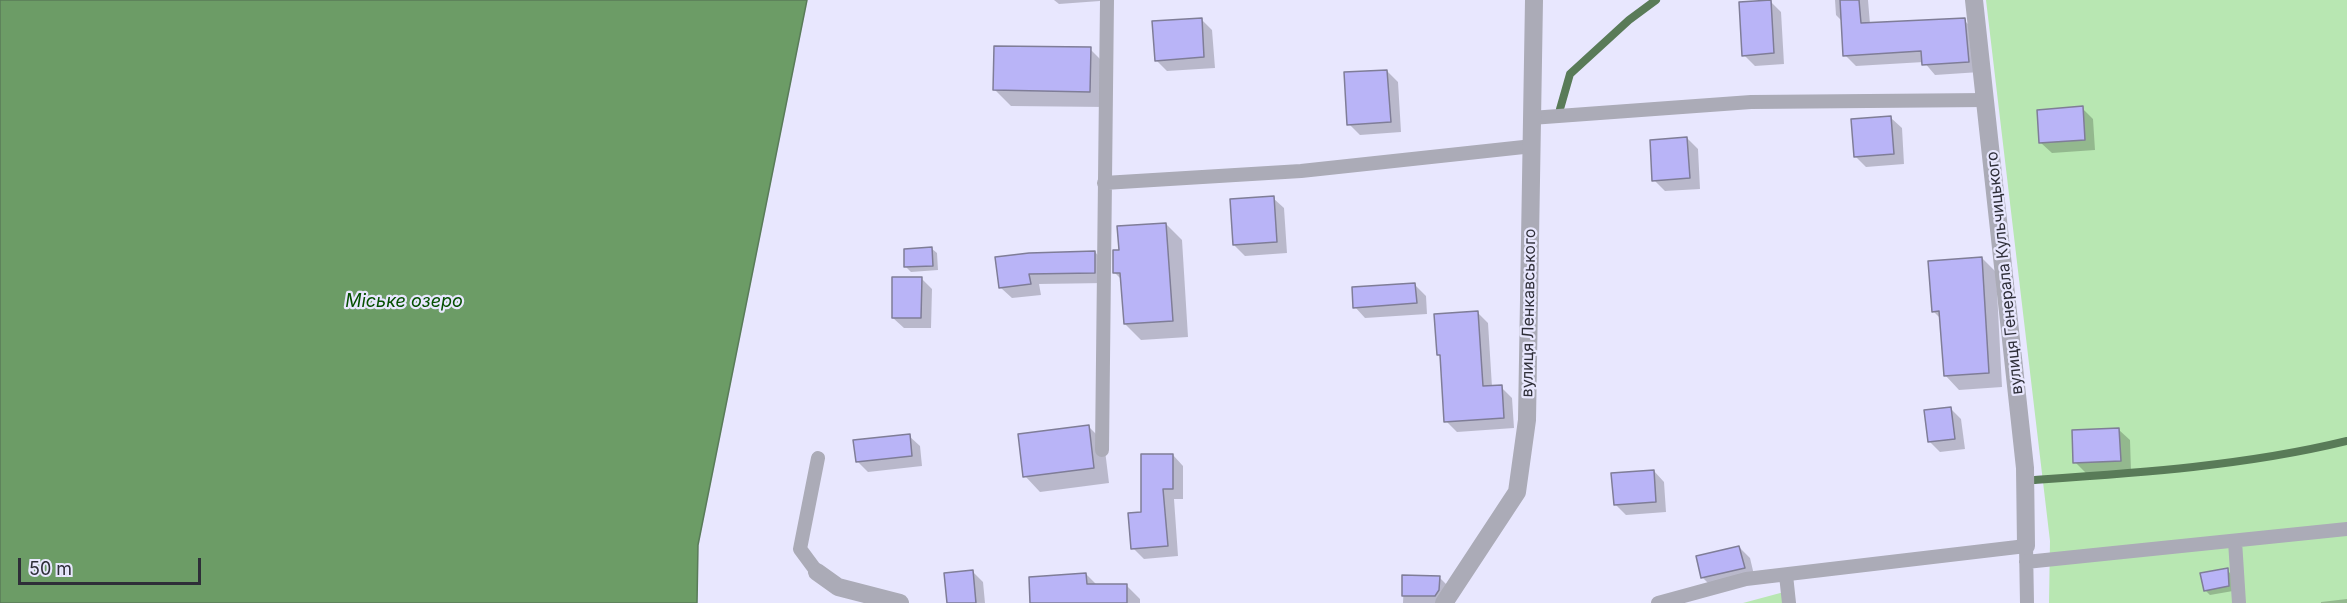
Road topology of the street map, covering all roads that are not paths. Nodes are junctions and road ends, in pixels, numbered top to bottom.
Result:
1 (1107, 0) edge
2 (1534, 0) edge
3 (1974, 0) edge
4 (1986, 100) junction
5 (1531, 118) junction
6 (1533, 146) junction
7 (1104, 183) junction
8 (1102, 450) dead end
9 (818, 458) dead end
10 (2347, 529) edge
11 (2235, 541) junction
12 (2026, 554) junction
13 (817, 572) joint
14 (1786, 574) junction
15 (900, 603) edge
16 (1444, 603) edge
17 (1658, 603) edge
18 (1789, 603) edge
19 (2027, 603) edge
20 (2239, 603) edge

1 - 7 lane
2 - 5 street, вулиця Ленкавського
3 - 4 street, вулиця Генерала Кульчицького
4 - 5 lane
4 - 12 street, вулиця Генерала Кульчицького
5 - 6 street, вулиця Ленкавського
6 - 7 lane
6 - 16 street, вулиця Ленкавського
7 - 8 lane
9 - 13 lane
10 - 11 lane
11 - 12 lane
11 - 20 lane
12 - 14 lane
12 - 19 lane
13 - 15 street
14 - 17 lane
14 - 18 lane

